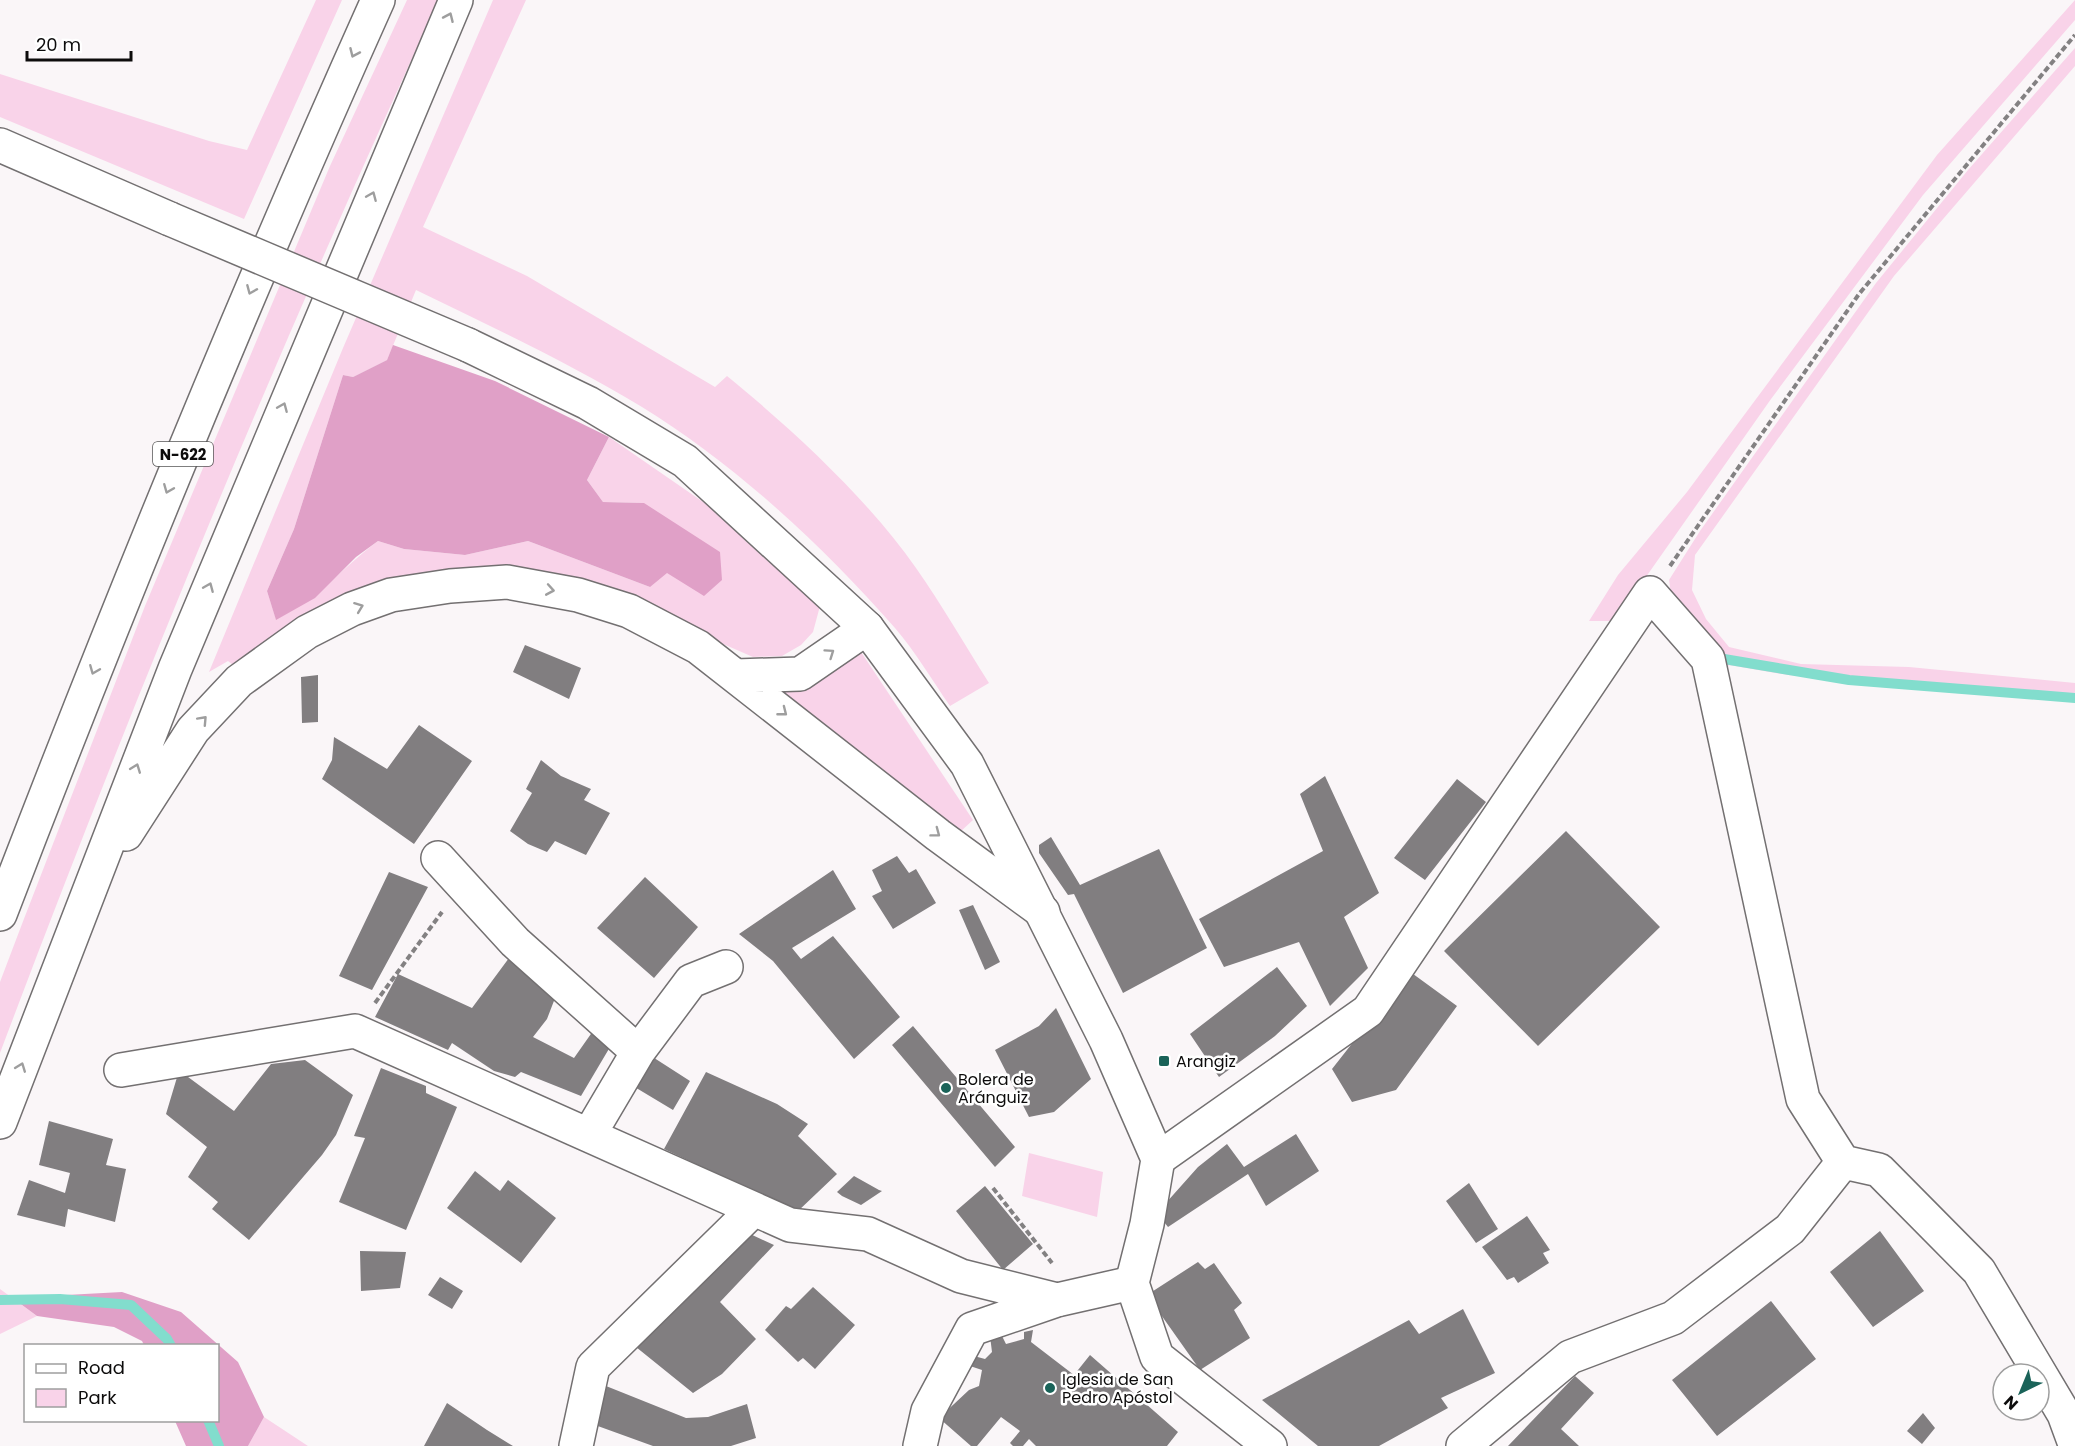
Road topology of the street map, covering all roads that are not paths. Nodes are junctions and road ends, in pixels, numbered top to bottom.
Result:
1 (378, 0) edge
2 (456, 0) edge
3 (0, 145) edge
4 (867, 628) junction
5 (736, 676) junction
6 (438, 858) dead end
7 (89, 891) junction
8 (1043, 912) junction
9 (0, 914) edge
10 (726, 967) dead end
11 (638, 1052) junction
12 (121, 1070) dead end
13 (0, 1122) edge
14 (589, 1135) junction
15 (1158, 1159) junction
16 (1844, 1162) junction
17 (754, 1209) junction
18 (1132, 1283) junction
19 (1069, 1297) junction
20 (2075, 1444) edge
21 (576, 1446) edge
22 (920, 1446) edge
23 (1270, 1446) edge
24 (1463, 1446) edge

1 -> 9 main road, N-622
7 -> 2 main road
3 - 4 main road, bridge
5 -> 4 main road
4 - 8 main road
7 -> 5 main road
5 -> 8 main road
6 - 11 main road
13 -> 7 main road
8 - 15 main road
10 - 11 main road
11 - 14 main road
12 - 14 main road
14 - 17 main road
15 - 16 main road
15 - 18 main road
16 - 20 main road
16 - 24 main road
17 - 19 main road
17 - 21 main road
18 - 19 main road
18 - 23 main road
19 - 22 main road

